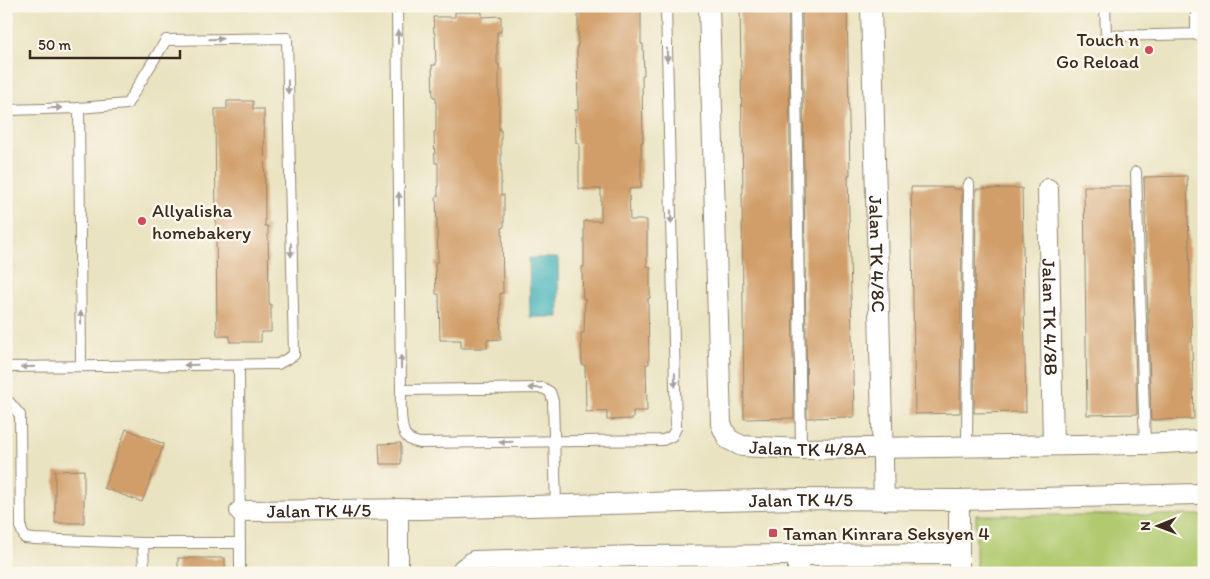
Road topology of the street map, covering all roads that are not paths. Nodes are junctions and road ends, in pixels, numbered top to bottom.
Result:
1 (397, 6) edge
2 (666, 6) edge
3 (709, 6) edge
4 (795, 6) edge
5 (871, 6) edge
6 (1105, 6) edge
7 (1196, 6) edge
8 (1200, 34) edge
9 (79, 108) junction
10 (6, 110) edge
11 (1136, 172) dead end
12 (969, 184) dead end
13 (1048, 189) dead end
14 (240, 365) junction
15 (82, 366) junction
16 (6, 367) edge
17 (401, 390) junction
18 (6, 402) edge
19 (1204, 438) edge
20 (554, 442) junction
21 (1145, 444) junction
22 (1053, 445) junction
23 (967, 447) junction
24 (882, 448) junction
25 (801, 449) junction
26 (1204, 492) edge
27 (884, 500) junction
28 (958, 500) junction
29 (556, 505) junction
30 (398, 509) junction
31 (240, 511) junction
32 (143, 543) junction
33 (240, 543) junction
34 (959, 563) edge
35 (798, 564) edge
36 (635, 565) edge
37 (144, 573) edge
38 (240, 573) edge
39 (398, 573) edge
40 (461, 573) edge

17 -> 1 lane
2 -> 20 lane
3 - 25 street, Jalan TK 4/8A
4 - 25 lane
5 - 24 street, Jalan TK 4/8C
6 - 8 lane
7 - 8 lane
10 -> 9 lane
9 -> 14 lane
15 -> 9 lane
11 - 21 lane
12 - 23 lane
13 - 22 street, Jalan TK 4/8B
14 -> 15 lane
14 - 31 lane
15 -> 16 lane
20 -> 17 lane
20 -> 17 lane
18 - 32 lane
19 - 21 street, Jalan TK 4/8A
20 - 29 lane
21 - 22 street, Jalan TK 4/8A
22 - 23 street, Jalan TK 4/8A
23 - 24 street, Jalan TK 4/8A
24 - 25 street, Jalan TK 4/8A
24 - 27 street, Jalan TK 4/8C
26 - 28 street, Jalan TK 4/5
27 - 28 street, Jalan TK 4/5
27 - 29 street, Jalan TK 4/5
28 - 34 street
29 - 30 street, Jalan TK 4/5
30 - 31 street, Jalan TK 4/5
30 - 39 street, Jalan TK 4/5
31 - 33 lane
32 - 33 lane
32 - 37 lane
33 - 38 lane
34 - 35 street
35 - 36 street
36 - 40 street

